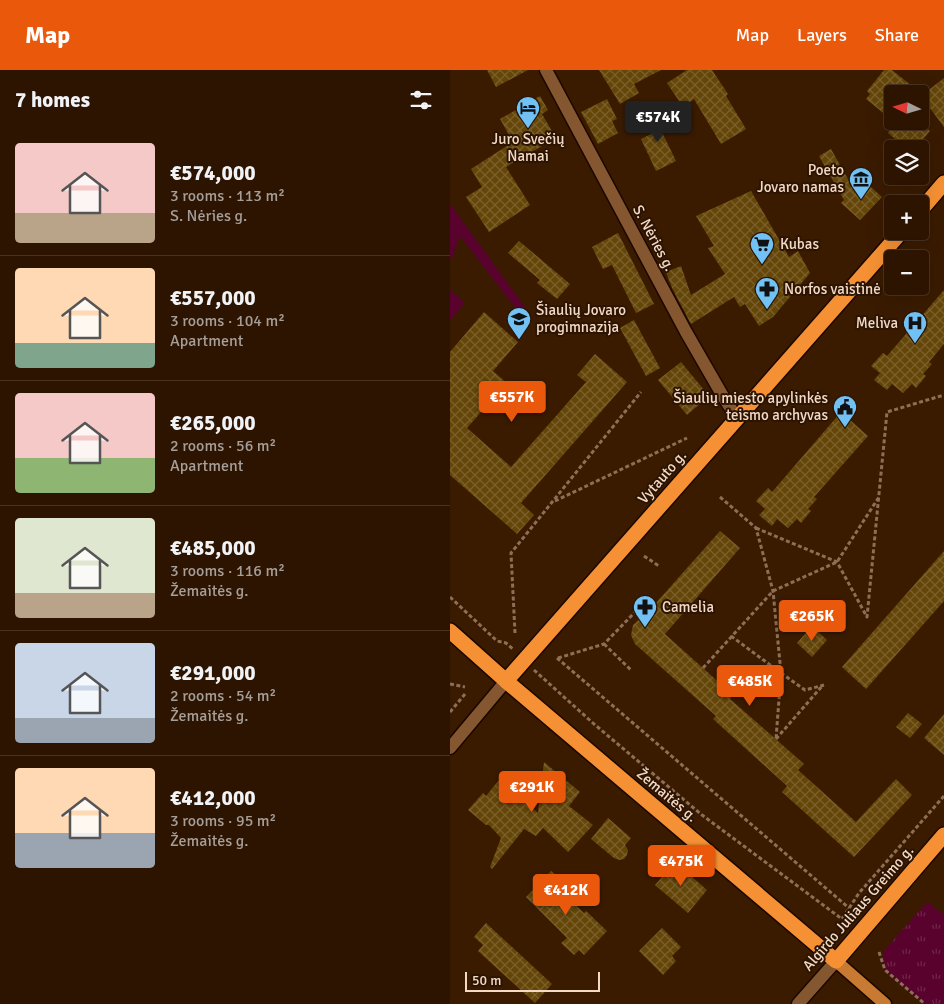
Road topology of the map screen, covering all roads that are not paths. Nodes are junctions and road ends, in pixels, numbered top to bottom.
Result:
1 (546, 70) edge
2 (944, 183) edge
3 (929, 200) edge
4 (894, 240) edge
5 (737, 418) junction
6 (450, 631) edge
7 (506, 681) junction
8 (450, 748) edge
9 (944, 835) edge
10 (836, 961) junction
11 (798, 1004) edge
12 (885, 1004) edge

1 - 5 street, S. Nėries g.
2 - 3 highway
4 - 5 highway, Vytauto g.
5 - 7 highway, Vytauto g.
6 - 7 highway, Žemaitės g.
7 - 8 street, Vytauto g.
7 - 10 highway, Žemaitės g.
9 - 10 highway, Algirdo Juliaus Greimo g.
10 - 11 street, Algirdo Juliaus Greimo g.
10 - 12 main road, Žemaitės g.

